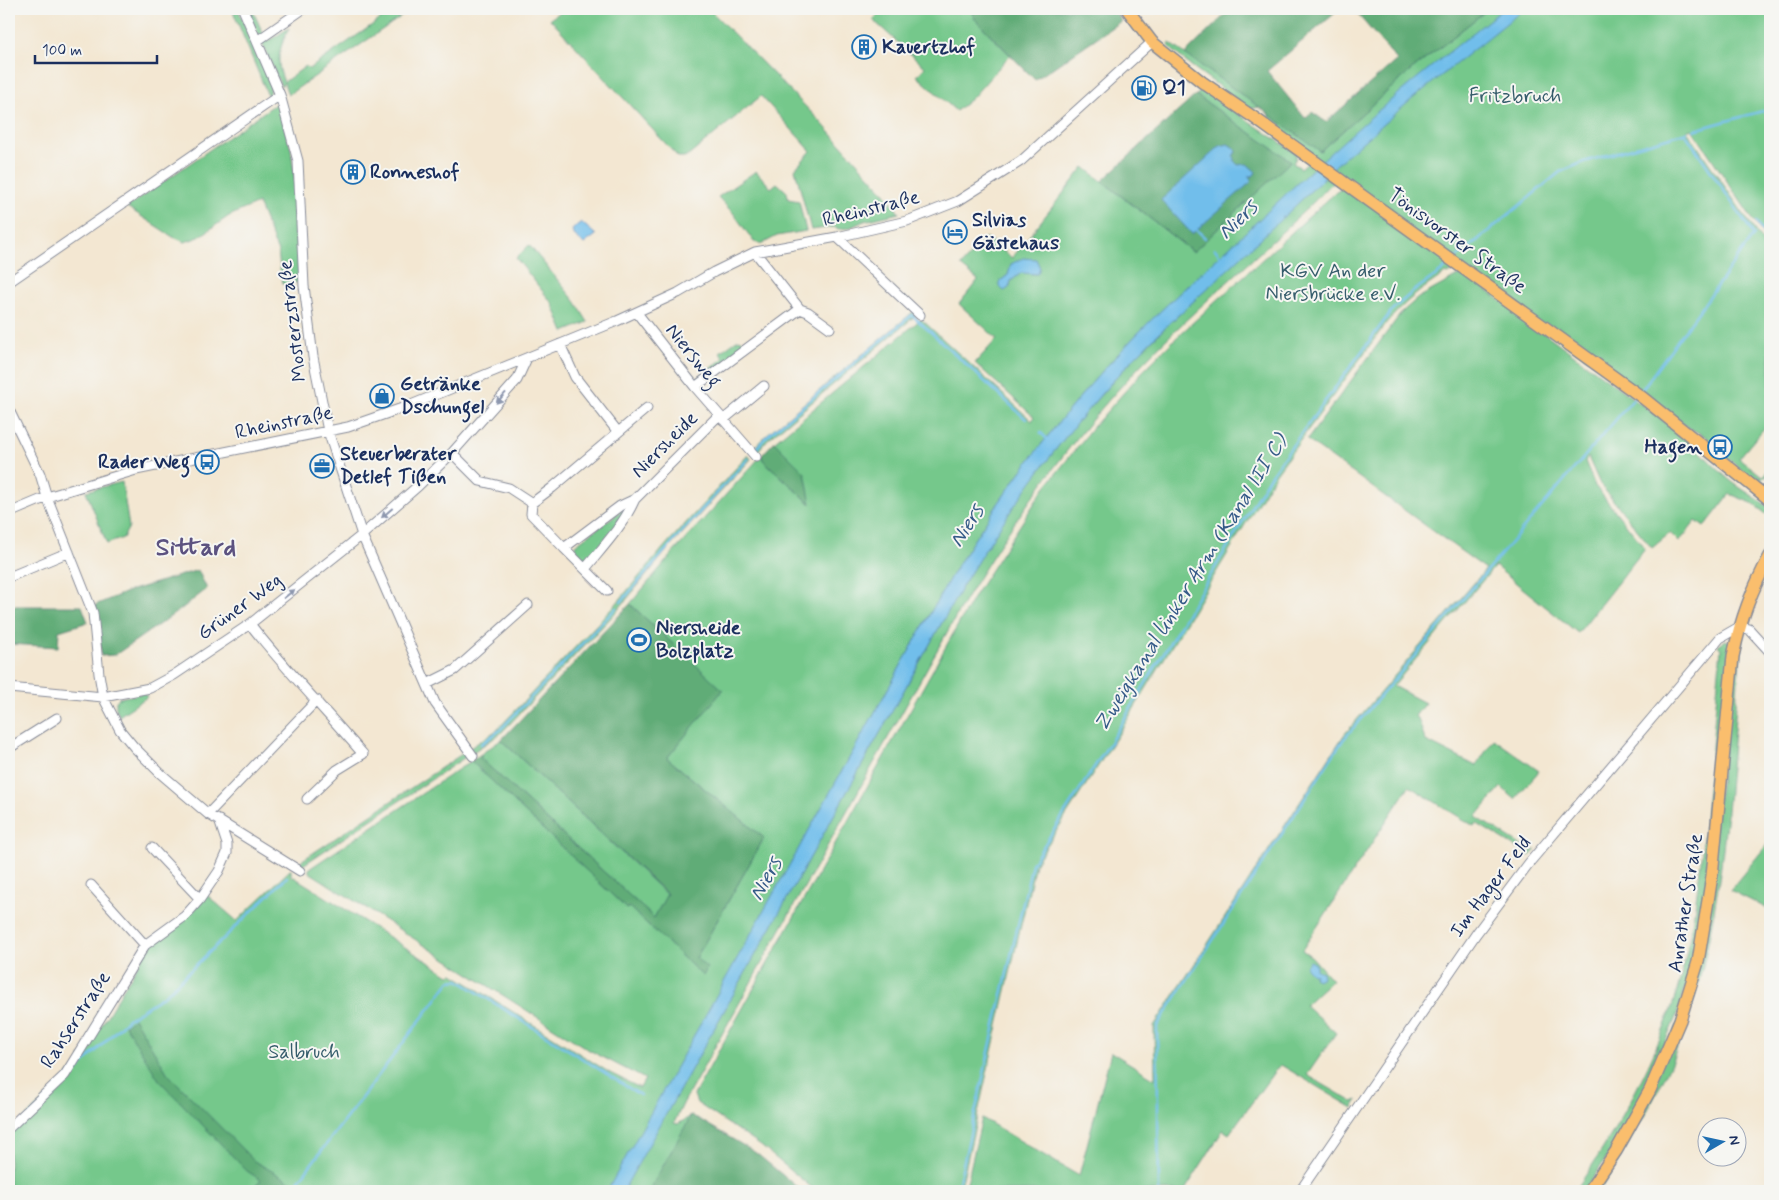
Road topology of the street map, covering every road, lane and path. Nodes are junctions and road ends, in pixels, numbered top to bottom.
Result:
1 (243, 9) edge
2 (303, 9) edge
3 (1128, 9) edge
4 (257, 41) junction
5 (1152, 42) junction
6 (280, 95) junction
7 (837, 237) junction
8 (755, 252) junction
9 (9, 282) edge
10 (800, 309) junction
11 (636, 313) junction
12 (920, 315) dead end
13 (830, 328) dead end
14 (560, 344) junction
15 (527, 358) junction
16 (764, 386) dead end
17 (696, 387) junction
18 (647, 408) dead end
19 (9, 410) edge
20 (721, 417) junction
21 (328, 431) junction
22 (618, 432) junction
23 (452, 453) junction
24 (756, 457) dead end
25 (47, 497) junction
26 (635, 500) junction
27 (1770, 500) edge
28 (532, 502) junction
29 (9, 513) edge
30 (362, 535) junction
31 (564, 548) junction
32 (69, 552) junction
33 (1770, 556) edge
34 (585, 569) junction
35 (9, 577) edge
36 (607, 591) dead end
37 (528, 605) dead end
38 (250, 624) junction
39 (1739, 627) junction
40 (1770, 652) edge
41 (427, 684) junction
42 (9, 688) edge
43 (103, 697) junction
44 (317, 700) junction
45 (57, 718) dead end
46 (9, 747) edge
47 (473, 756) dead end
48 (307, 799) dead end
49 (208, 814) junction
50 (219, 820) junction
51 (152, 848) dead end
52 (300, 871) dead end
53 (92, 885) dead end
54 (200, 899) junction
55 (145, 946) junction
56 (9, 1128) edge
57 (1300, 1191) edge
58 (1589, 1191) edge

1 - 4 street, Mosterzstraße
2 - 4 street
3 - 5 main road, Tönisvorster Straße
4 - 6 street, Mosterzstraße
5 - 7 street, Rheinstraße
5 - 27 main road, Tönisvorster Straße
6 - 9 street
6 - 21 street, Mosterzstraße
7 - 8 street, Rheinstraße
7 - 12 street
8 - 10 street
8 - 11 street, Rheinstraße
10 - 13 street
10 - 17 street
11 - 14 street, Rheinstraße
11 - 17 street, Niersweg
14 - 15 street, Rheinstraße
14 - 22 street
15 - 21 street, Rheinstraße
15 -> 23 street, Grüner Weg
16 - 20 street
17 - 20 street, Niersweg
18 - 22 street
19 - 25 street
20 - 24 street, Niersweg
20 - 26 street, Niersheide
21 - 25 street, Rheinstraße
21 - 30 street, Mosterzstraße
22 - 28 street
23 - 28 street
23 -> 30 street, Grüner Weg
25 - 29 street, Rheinstraße
25 - 32 street
26 - 31 street, Niersheide
26 - 34 street, Niersheide
28 - 31 street
38 -> 30 street, Grüner Weg
30 - 41 street, Mosterzstraße
31 - 34 street
32 - 35 street
32 - 43 street
33 - 39 main road, Anrather Straße
34 - 36 street
37 - 41 street
38 - 43 street, Grüner Weg
38 - 44 street
39 - 40 street
39 - 57 street, Im Hager Feld
39 - 58 main road, Anrather Straße
41 - 47 street, Mosterzstraße
42 - 43 street, Grüner Weg
43 - 49 street
44 - 48 street
44 - 49 street
45 - 46 street
49 - 50 street
50 - 52 street
50 - 54 street, Rahserstraße
51 - 54 street
53 - 55 street
54 - 55 street, Rahserstraße
55 - 56 street, Rahserstraße

